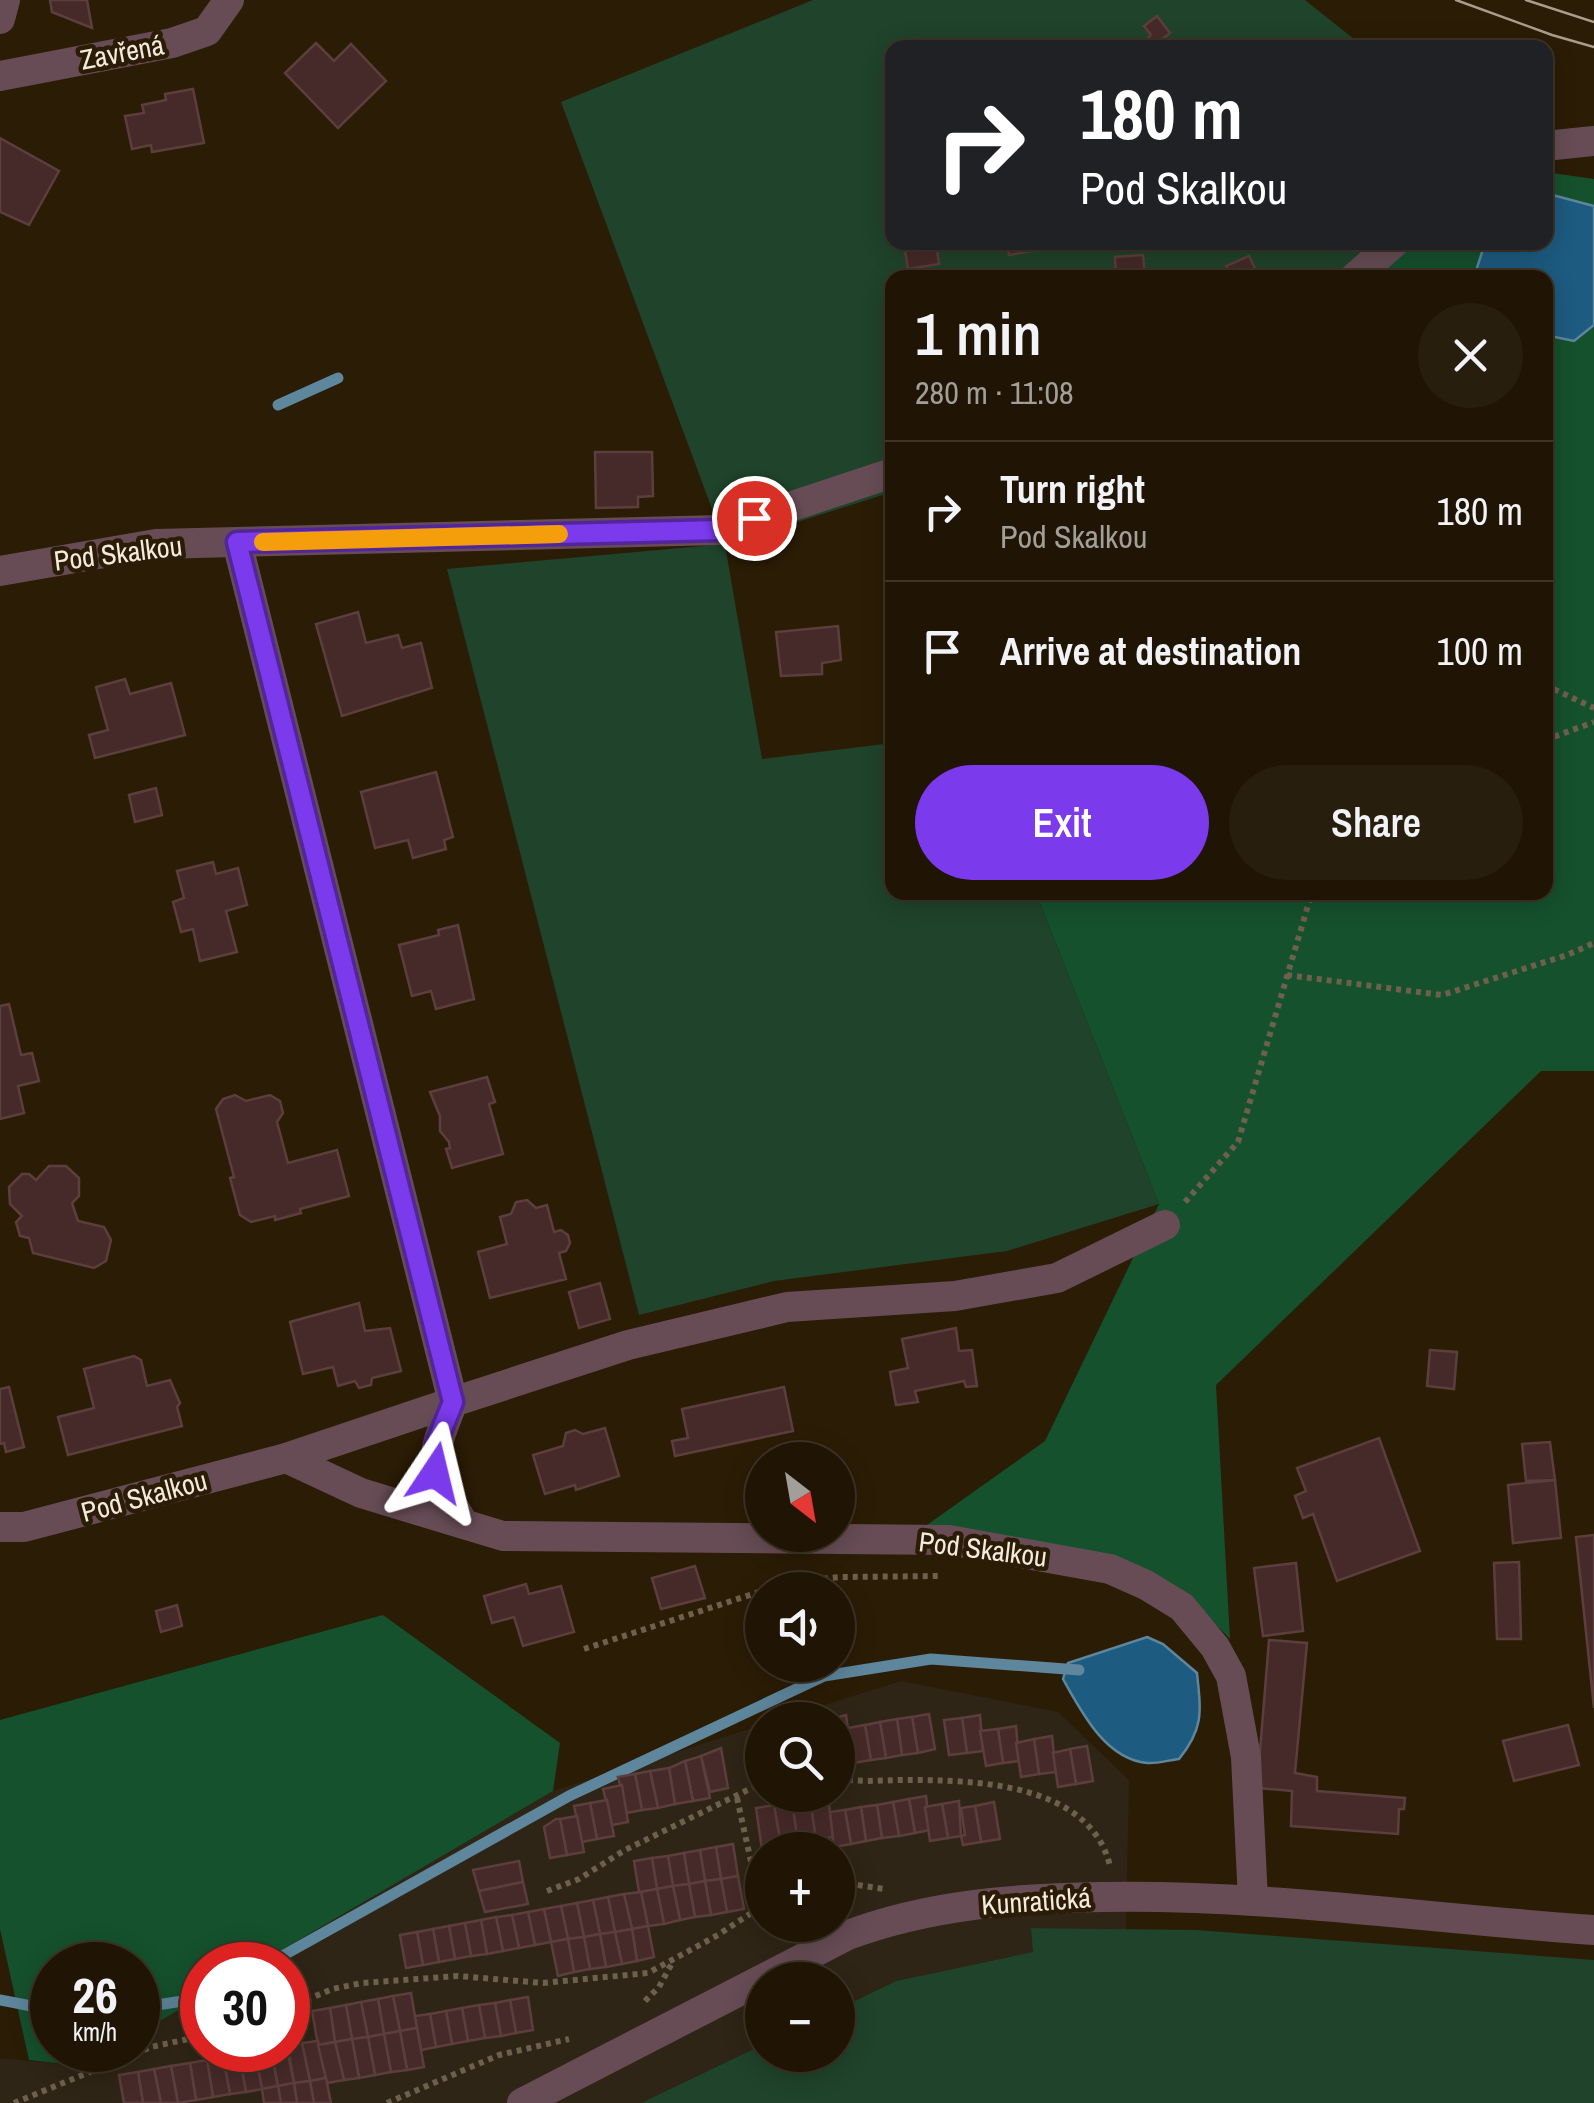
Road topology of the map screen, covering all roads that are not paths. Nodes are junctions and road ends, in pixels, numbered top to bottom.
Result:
1 (5, 0) edge
2 (228, 0) edge
3 (0, 20) edge
4 (0, 76) edge
5 (1594, 141) edge
6 (1553, 145) edge
7 (1385, 250) edge
8 (1363, 270) edge
9 (885, 475) edge
10 (237, 542) junction
11 (6, 563) edge
12 (1165, 1225) road end
13 (453, 1402) junction
14 (286, 1458) junction
15 (464, 1524) junction
16 (0, 1526) edge
17 (1253, 1900) junction
18 (1594, 1930) edge
19 (522, 2103) edge

1 - 3 street
2 - 4 street, Zavřená
5 - 6 street
7 - 8 street
9 - 10 street, Pod Skalkou
10 - 11 street, Pod Skalkou
10 - 13 street
12 - 13 street, Pod Skalkou
13 - 14 street, Pod Skalkou
13 - 15 street
14 - 15 street, Pod Skalkou
14 - 16 street, Pod Skalkou
15 - 17 street, Pod Skalkou
17 - 18 street, Kunratická
17 - 19 street, Kunratická

